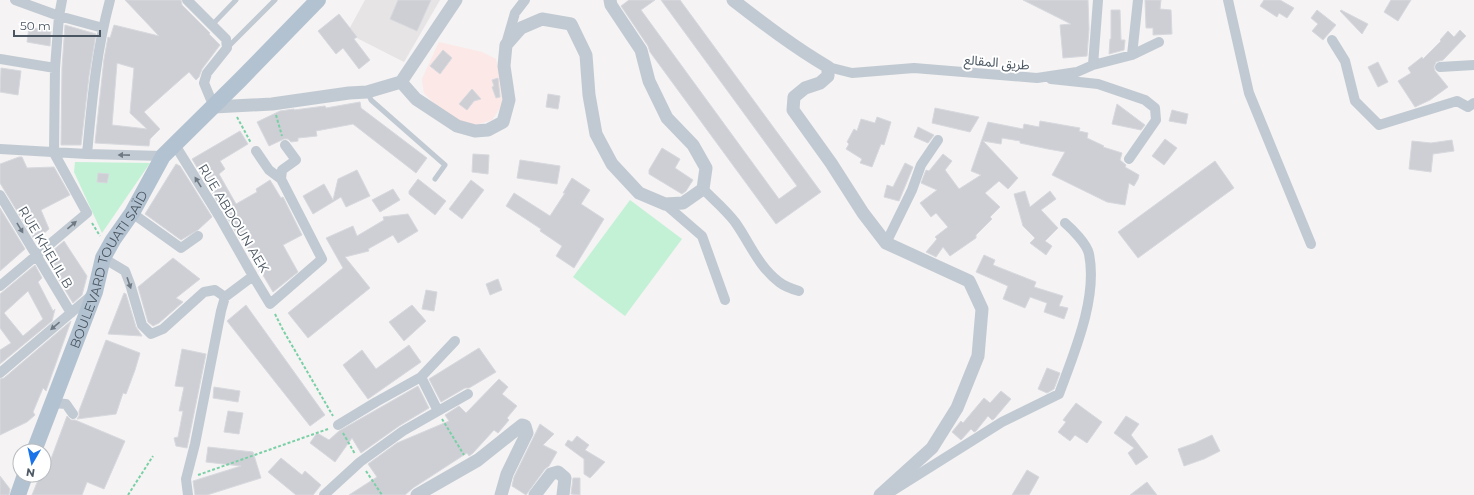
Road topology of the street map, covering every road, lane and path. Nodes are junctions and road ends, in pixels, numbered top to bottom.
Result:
1 (15, 0) edge
2 (62, 0) edge
3 (110, 0) edge
4 (236, 0) edge
5 (275, 0) edge
6 (318, 0) edge
7 (456, 0) edge
8 (525, 0) edge
9 (610, 0) edge
10 (733, 0) edge
11 (1098, 0) edge
12 (1138, 0) edge
13 (1228, 0) edge
14 (191, 1) edge
15 (59, 16) junction
16 (212, 25) junction
17 (103, 28) junction
18 (1332, 40) dead end
19 (1159, 42) dead end
20 (506, 45) junction
21 (227, 48) junction
22 (1132, 55) junction
23 (0, 59) edge
24 (1093, 65) junction
25 (1474, 65) edge
26 (828, 67) junction
27 (1440, 67) dead end
28 (55, 68) junction
29 (1037, 78) junction
30 (401, 82) junction
31 (367, 92) junction
32 (1474, 103) edge
33 (272, 104) junction
34 (230, 106) junction
35 (214, 107) junction
36 (938, 140) dead end
37 (285, 145) joint
38 (0, 150) edge
39 (169, 150) junction
40 (256, 151) joint
41 (54, 153) junction
42 (87, 154) junction
43 (1129, 159) dead end
44 (281, 179) junction
45 (435, 179) dead end
46 (703, 189) junction
47 (0, 195) edge
48 (665, 204) junction
49 (87, 213) junction
50 (132, 213) junction
51 (1065, 223) dead end
52 (198, 236) dead end
53 (886, 243) junction
54 (1311, 244) dead end
55 (105, 254) junction
56 (36, 256) junction
57 (253, 276) junction
58 (0, 286) edge
59 (799, 291) dead end
60 (95, 292) junction
61 (225, 297) junction
62 (725, 300) dead end
63 (270, 304) junction
64 (71, 313) junction
65 (455, 341) dead end
66 (0, 373) edge
67 (421, 377) junction
68 (468, 394) dead end
69 (52, 403) junction
70 (438, 412) junction
71 (73, 414) dead end
72 (338, 425) junction
73 (37, 443) edge
74 (153, 456) dead end
75 (360, 462) junction
76 (466, 466) junction
77 (186, 479) junction
78 (22, 483) edge
79 (18, 495) edge
80 (128, 495) edge
81 (188, 495) edge
82 (324, 495) edge
83 (382, 495) edge
84 (417, 495) edge
85 (502, 495) edge
86 (536, 495) edge
87 (563, 495) edge
88 (880, 495) edge
89 (885, 495) edge

1 - 15 street
2 - 15 street
3 - 17 street
4 - 16 lane
5 - 21 lane
6 - 35 main road, BOULEVARD TOUATI SAÏD
7 - 30 street
8 - 20 street
9 - 46 street
10 - 26 street
11 - 24 street
12 - 22 street
13 - 54 street
14 - 16 street
15 - 17 street
15 - 28 street
16 - 21 street
17 - 42 street
18 - 32 street
19 - 22 street, طريق المقالع
20 - 30 street
20 - 48 street
21 - 35 street
22 - 24 street, طريق المقالع
23 - 28 street
24 - 29 street, طريق المقالع
25 - 27 street
26 - 29 street, طريق المقالع
26 - 53 street
28 - 41 street
29 - 43 street
30 - 31 street
31 - 33 street
31 - 45 lane
33 - 34 street
33 - 37 path
34 - 35 street
34 - 40 path
35 - 39 main road, BOULEVARD TOUATI SAÏD
36 - 53 street
37 - 44 street
38 - 41 street
39 -> 42 street
39 - 50 main road, BOULEVARD TOUATI SAÏD
57 -> 39 street, RUE ABDOUN AEK
40 - 44 street
41 - 42 street
41 - 49 street
44 - 63 street
46 - 48 street
46 - 59 street
47 -> 56 street, RUE KHELIL B
48 - 62 street
49 - 55 path
56 -> 49 street
50 - 52 street
50 - 55 main road, BOULEVARD TOUATI SAÏD
51 - 89 street
53 - 88 street
55 - 60 main road, BOULEVARD TOUATI SAÏD
55 -> 61 street
56 - 58 street
56 - 64 street, RUE KHELIL B
57 - 61 street
57 - 63 street, RUE ABDOUN AEK
60 - 64 street
60 - 69 main road, BOULEVARD TOUATI SAÏD
61 - 77 street
63 - 72 path
64 -> 66 street
65 - 67 street
67 - 70 street
67 - 72 street
68 - 70 street
69 - 71 street
69 - 73 main road, BOULEVARD TOUATI SAÏD
70 - 75 street
70 - 76 path
72 - 75 path
72 - 77 path
74 - 80 path
75 - 82 street
75 - 83 path
76 - 84 street
76 - 85 street
77 - 81 street
78 - 79 main road
86 - 87 street

